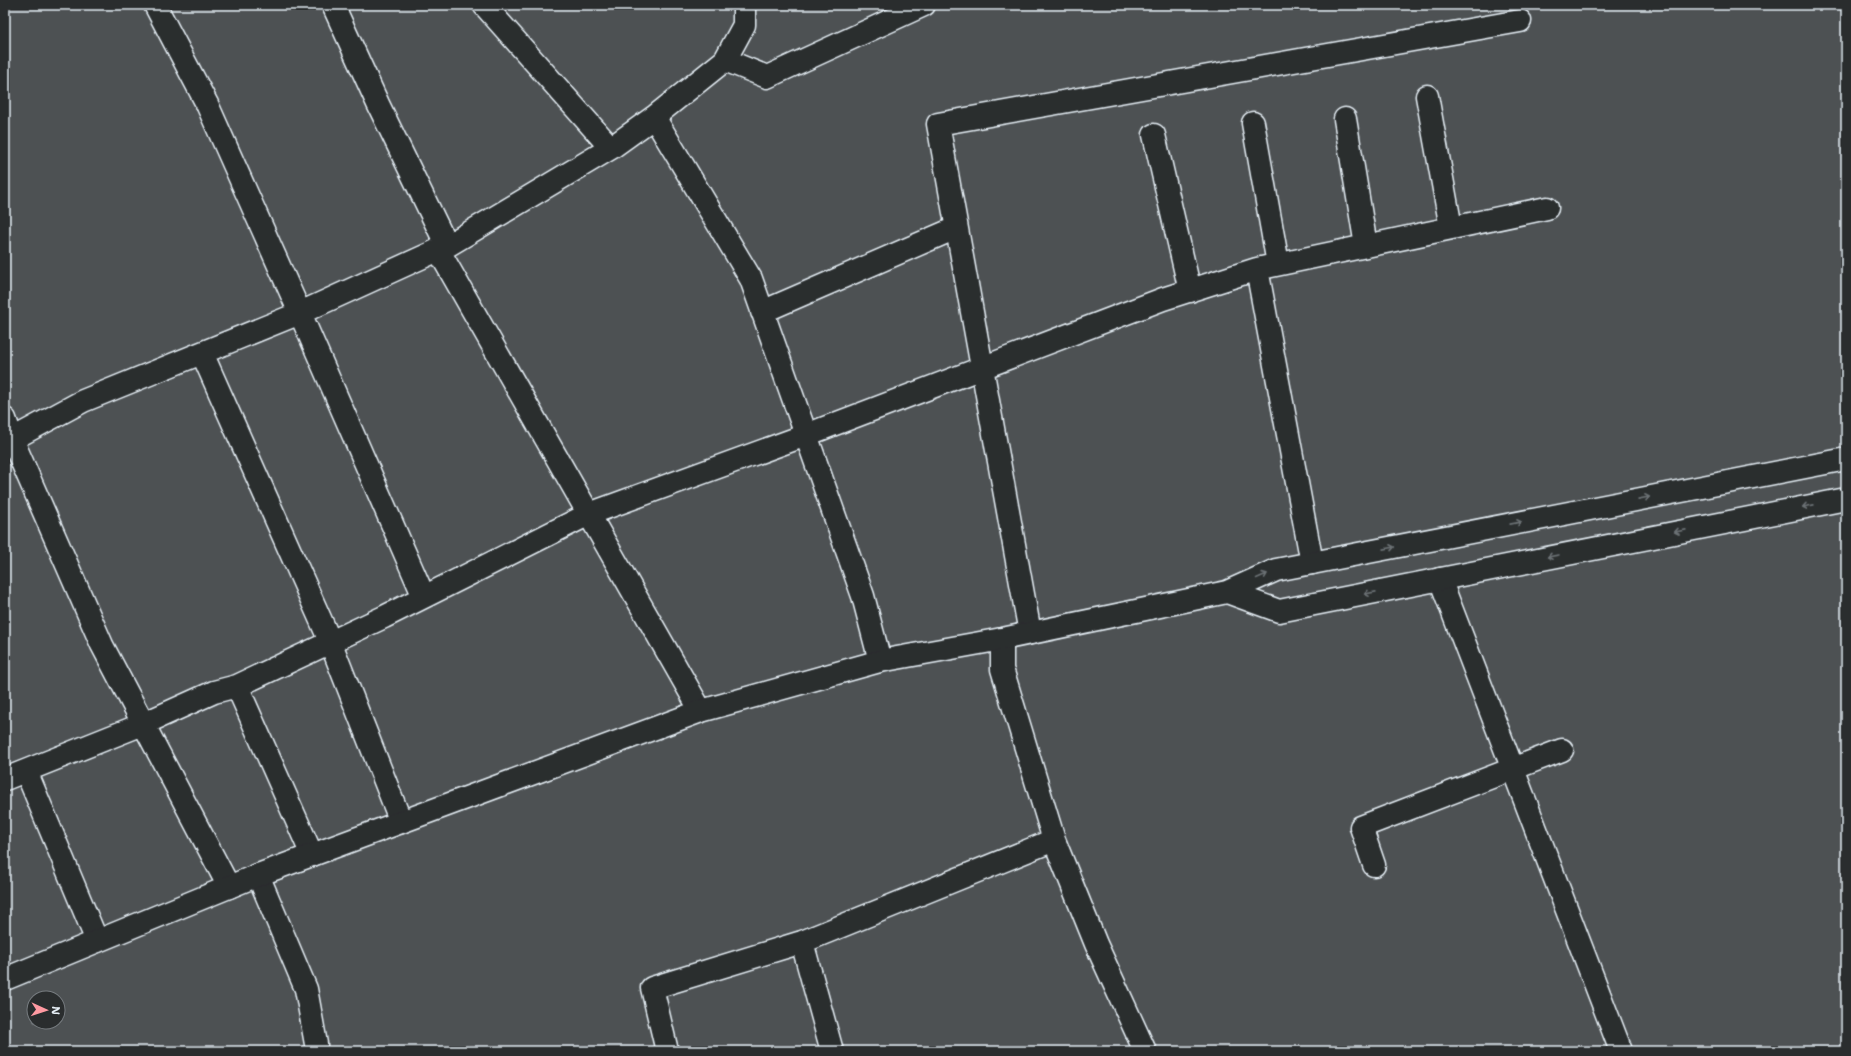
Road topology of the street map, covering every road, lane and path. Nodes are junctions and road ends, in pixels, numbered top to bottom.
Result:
1 (155, 5) edge
2 (333, 5) edge
3 (484, 5) edge
4 (744, 5) edge
5 (924, 5) edge
6 (1520, 21) dead end
7 (725, 60) junction
8 (1427, 96) dead end
9 (654, 118) junction
10 (1345, 119) dead end
11 (1253, 124) dead end
12 (1154, 135) dead end
13 (611, 148) junction
14 (1547, 208) dead end
15 (956, 228) junction
16 (1451, 228) junction
17 (1366, 246) junction
18 (443, 249) junction
19 (1278, 264) junction
20 (1257, 269) junction
21 (1190, 291) junction
22 (762, 312) junction
23 (300, 313) junction
24 (202, 353) junction
25 (982, 368) junction
26 (5, 419) edge
27 (806, 435) junction
28 (8, 441) edge
29 (1846, 459) edge
30 (1846, 499) edge
31 (589, 514) junction
32 (1312, 563) junction
33 (1440, 579) junction
34 (1227, 592) junction
35 (424, 597) junction
36 (1030, 634) junction
37 (1002, 639) junction
38 (330, 641) junction
39 (880, 661) junction
40 (237, 686) junction
41 (701, 711) junction
42 (143, 724) junction
43 (1562, 750) dead end
44 (1513, 769) junction
45 (26, 770) junction
46 (5, 779) edge
47 (402, 822) junction
48 (1054, 840) junction
49 (312, 855) junction
50 (1374, 865) dead end
51 (258, 875) junction
52 (228, 887) junction
53 (97, 941) junction
54 (802, 942) junction
55 (5, 979) edge
56 (316, 1051) edge
57 (667, 1051) edge
58 (832, 1051) edge
59 (1145, 1051) edge
60 (1621, 1051) edge

1 - 23 street
2 - 18 street
3 - 13 street
4 - 7 street
5 - 7 street
6 - 15 street
7 - 9 street
8 - 16 street
9 - 13 street
9 - 22 street
10 - 17 street
11 - 19 street
12 - 21 street
13 - 18 street
14 - 16 street
15 - 22 street
15 - 25 street
16 - 17 street
17 - 19 street
18 - 23 street
18 - 31 street
19 - 20 street
20 - 21 street
20 - 32 street
21 - 25 street
22 - 27 street
23 - 24 street
23 - 35 street
24 - 28 street
24 - 38 street
25 - 27 street
25 - 36 street
26 - 28 street
27 - 31 street
27 - 39 street
28 - 42 street
32 -> 29 street
30 -> 33 street
31 - 35 street
31 - 41 street
34 -> 32 street
33 -> 34 street
33 - 44 street
34 - 36 street
35 - 38 street
36 - 37 street
37 - 39 street
37 - 48 street
38 - 40 street
38 - 47 street
39 - 41 street
40 - 42 street
40 - 49 street
41 - 47 street
42 - 45 street
42 - 52 street
43 - 44 street
44 - 50 street
44 - 60 street
45 - 46 street
45 - 53 street
47 - 49 street
48 - 54 street
48 - 59 street
49 - 51 street
51 - 52 street
51 - 56 street
52 - 53 street
53 - 55 street
54 - 57 street
54 - 58 street

